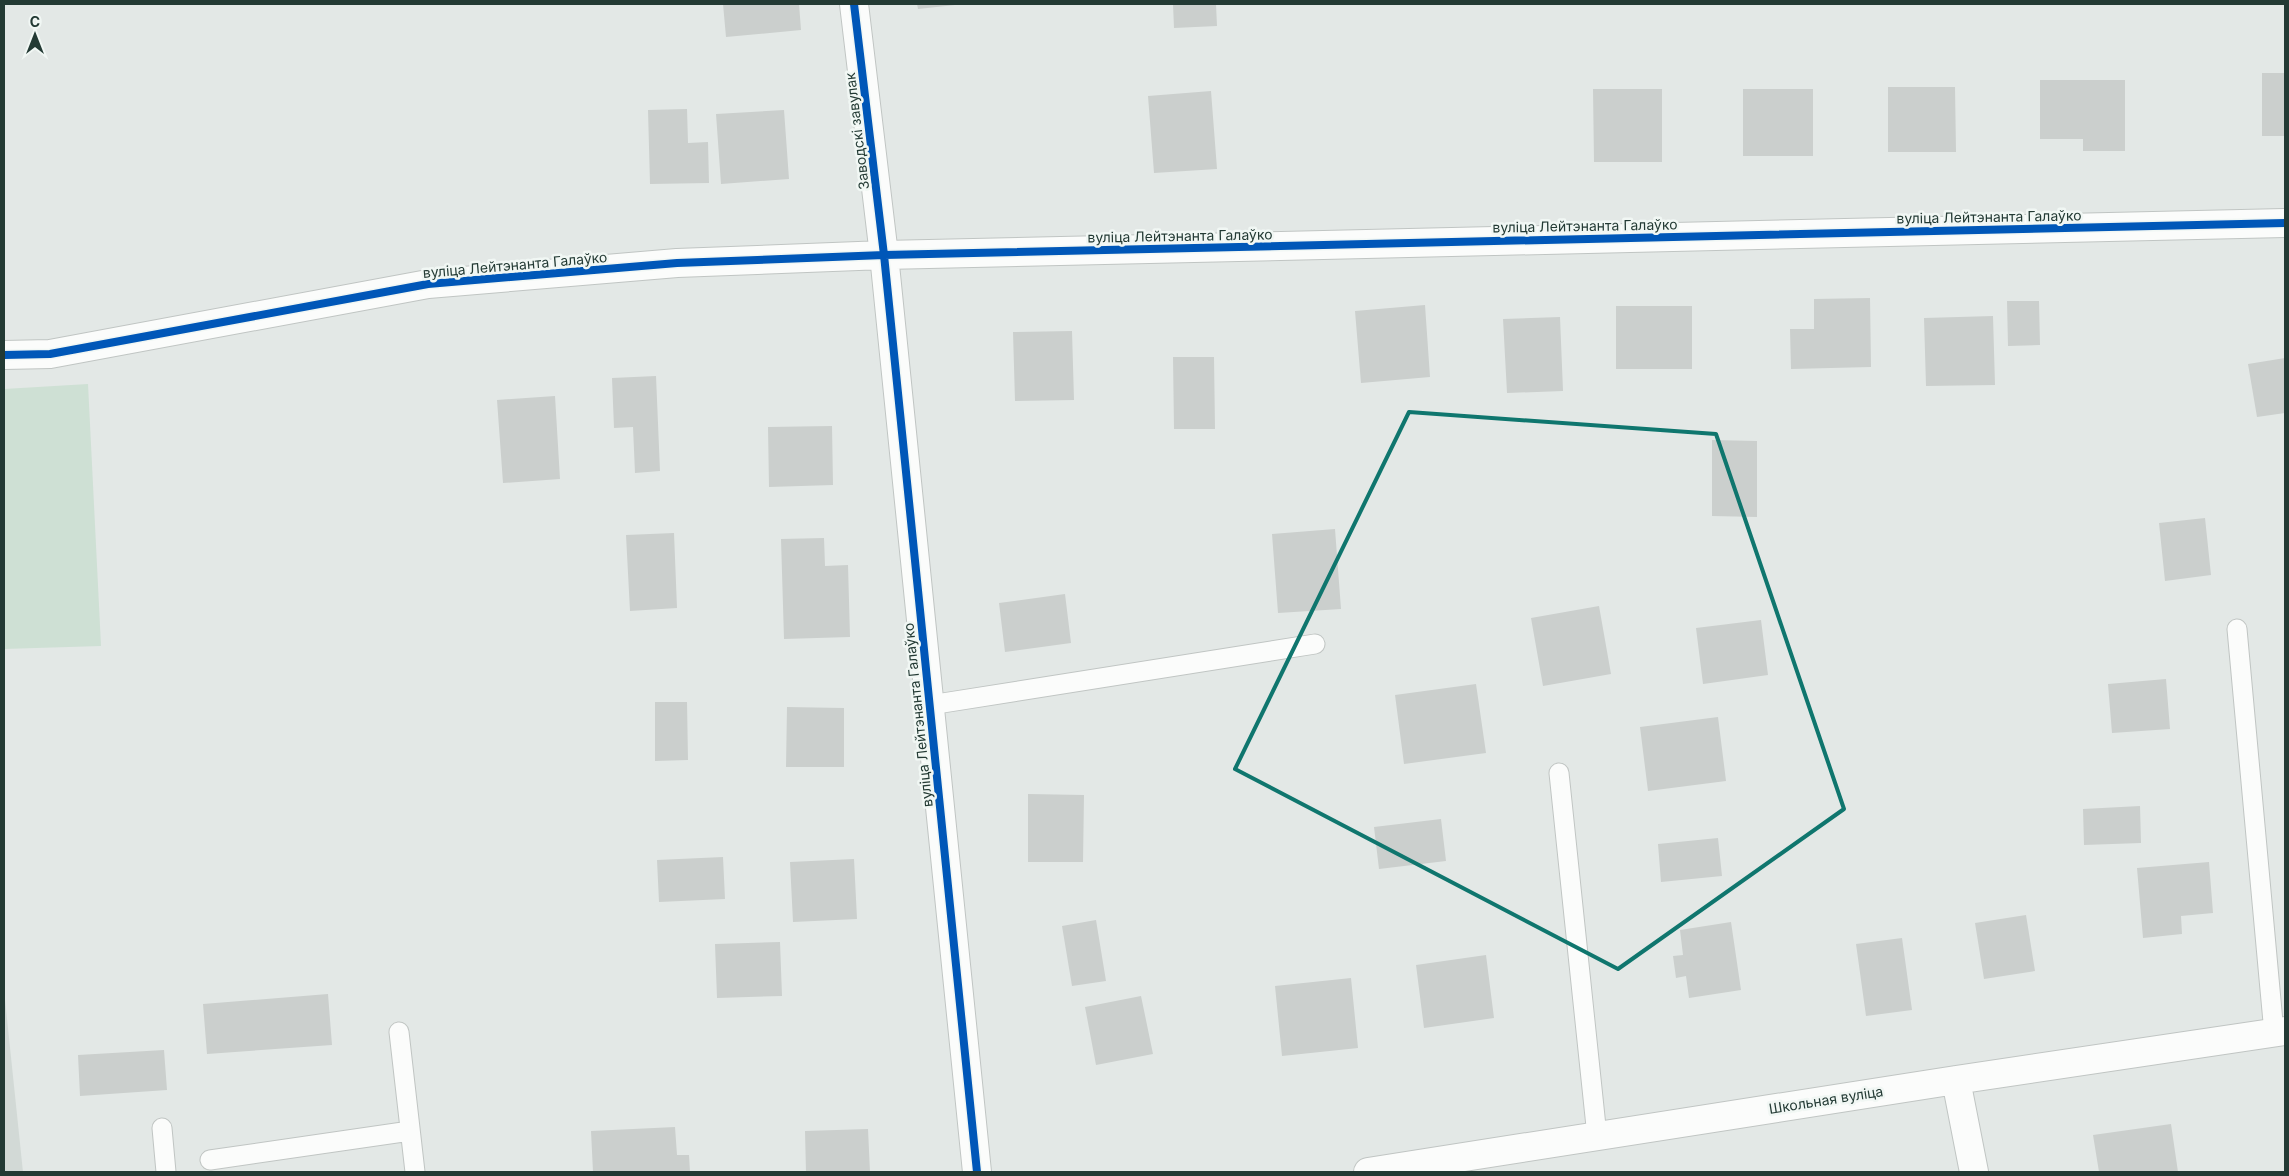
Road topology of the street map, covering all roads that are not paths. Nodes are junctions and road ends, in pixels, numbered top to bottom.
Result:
1 (854, 4) edge
2 (2285, 223) edge
3 (884, 255) junction
4 (4, 355) edge
5 (2237, 629) dead end
6 (1315, 644) dead end
7 (930, 705) junction
8 (1559, 773) dead end
9 (399, 1032) dead end
10 (2280, 1032) edge
11 (1956, 1080) junction
12 (162, 1128) dead end
13 (410, 1131) junction
14 (1597, 1136) junction
15 (210, 1160) dead end
16 (166, 1172) edge
17 (415, 1172) edge
18 (977, 1172) edge
19 (1368, 1172) edge
20 (1974, 1172) edge

1 - 3 street, Заводскі завулак
2 - 3 street, вуліца Лейтэнанта Галаўко
3 - 4 street, вуліца Лейтэнанта Галаўко
3 - 7 street, вуліца Лейтэнанта Галаўко
5 - 10 lane
6 - 7 lane
7 - 18 street, вуліца Лейтэнанта Галаўко
8 - 14 lane
9 - 13 lane
10 - 11 street, Школьная вуліца
11 - 14 street, Школьная вуліца
11 - 20 street
12 - 16 lane
13 - 15 lane
13 - 17 lane
14 - 19 street, Школьная вуліца

